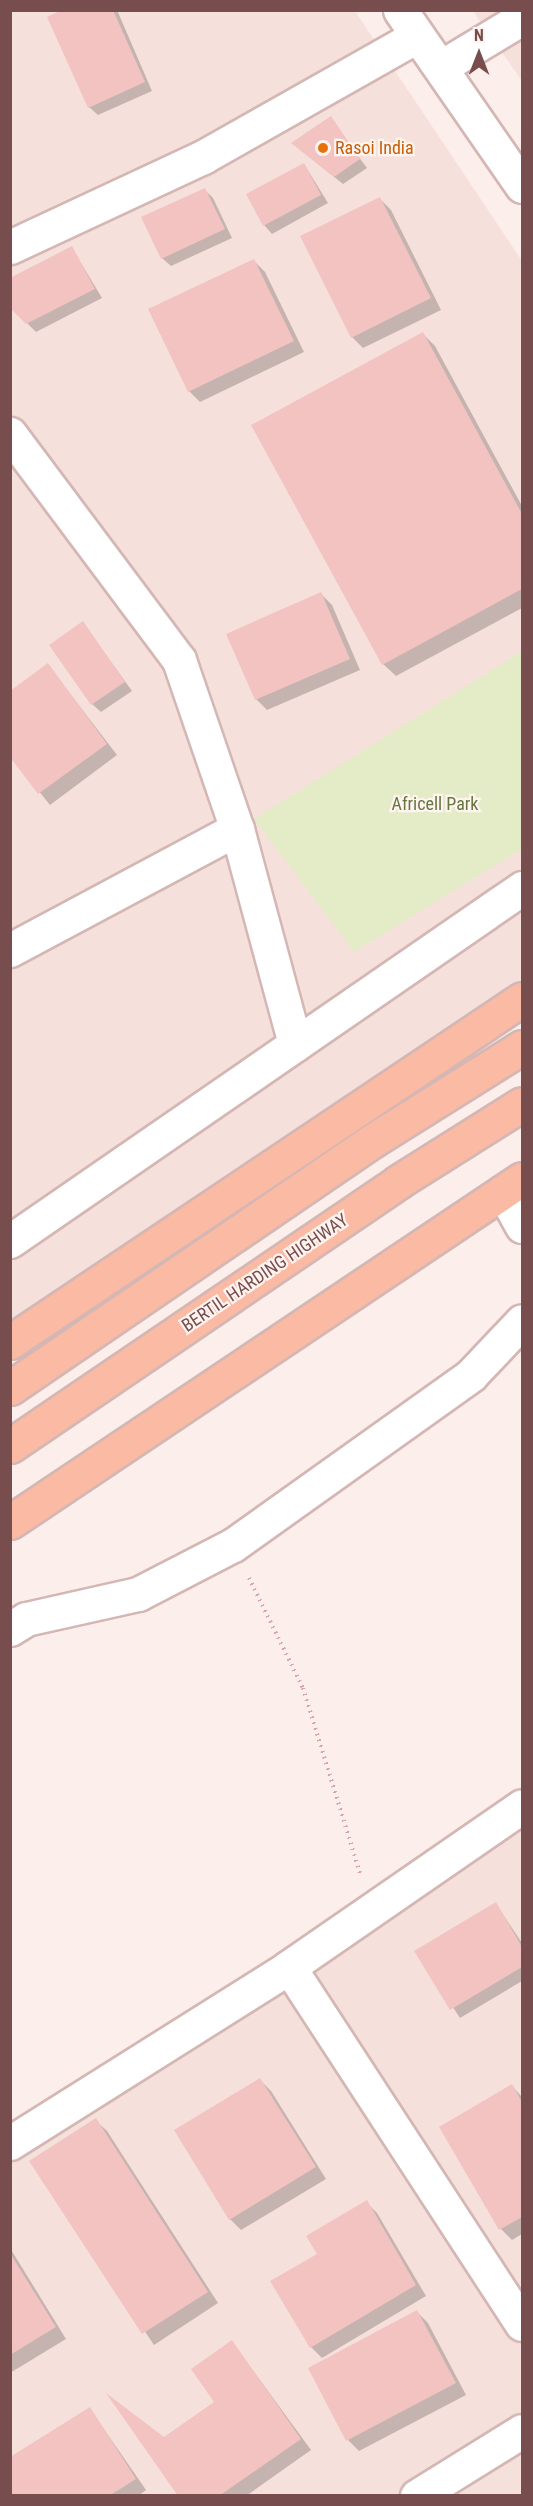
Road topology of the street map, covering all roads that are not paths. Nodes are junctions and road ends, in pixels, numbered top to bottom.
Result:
1 (522, 18) edge
2 (409, 23) edge
3 (441, 67) junction
4 (522, 186) edge
5 (10, 247) edge
6 (10, 434) edge
7 (237, 829) junction
8 (522, 888) edge
9 (10, 950) edge
10 (522, 999) edge
11 (295, 1044) junction
12 (522, 1047) edge
13 (522, 1104) edge
14 (513, 1186) edge
15 (522, 1226) edge
16 (10, 1241) edge
17 (522, 1321) edge
18 (10, 1342) edge
19 (10, 1388) edge
20 (10, 1446) edge
21 (10, 1522) edge
22 (10, 1629) edge
23 (522, 1806) edge
24 (289, 1967) junction
25 (61, 2111) junction
26 (10, 2116) edge
27 (10, 2143) edge
28 (522, 2324) edge
29 (522, 2431) edge
30 (417, 2496) edge

1 - 3 street
2 - 3 street
2 - 5 street
3 - 4 street
6 - 7 street
7 - 9 street
7 - 11 street
8 - 11 street
10 - 18 main road
11 - 16 street
12 - 19 main road
13 - 20 main road, BERTIL HARDING HIGHWAY
14 - 15 street
14 - 21 main road
17 - 22 street
23 - 24 street
24 - 25 street
24 - 28 street
25 - 26 street
25 - 27 street
29 - 30 street

